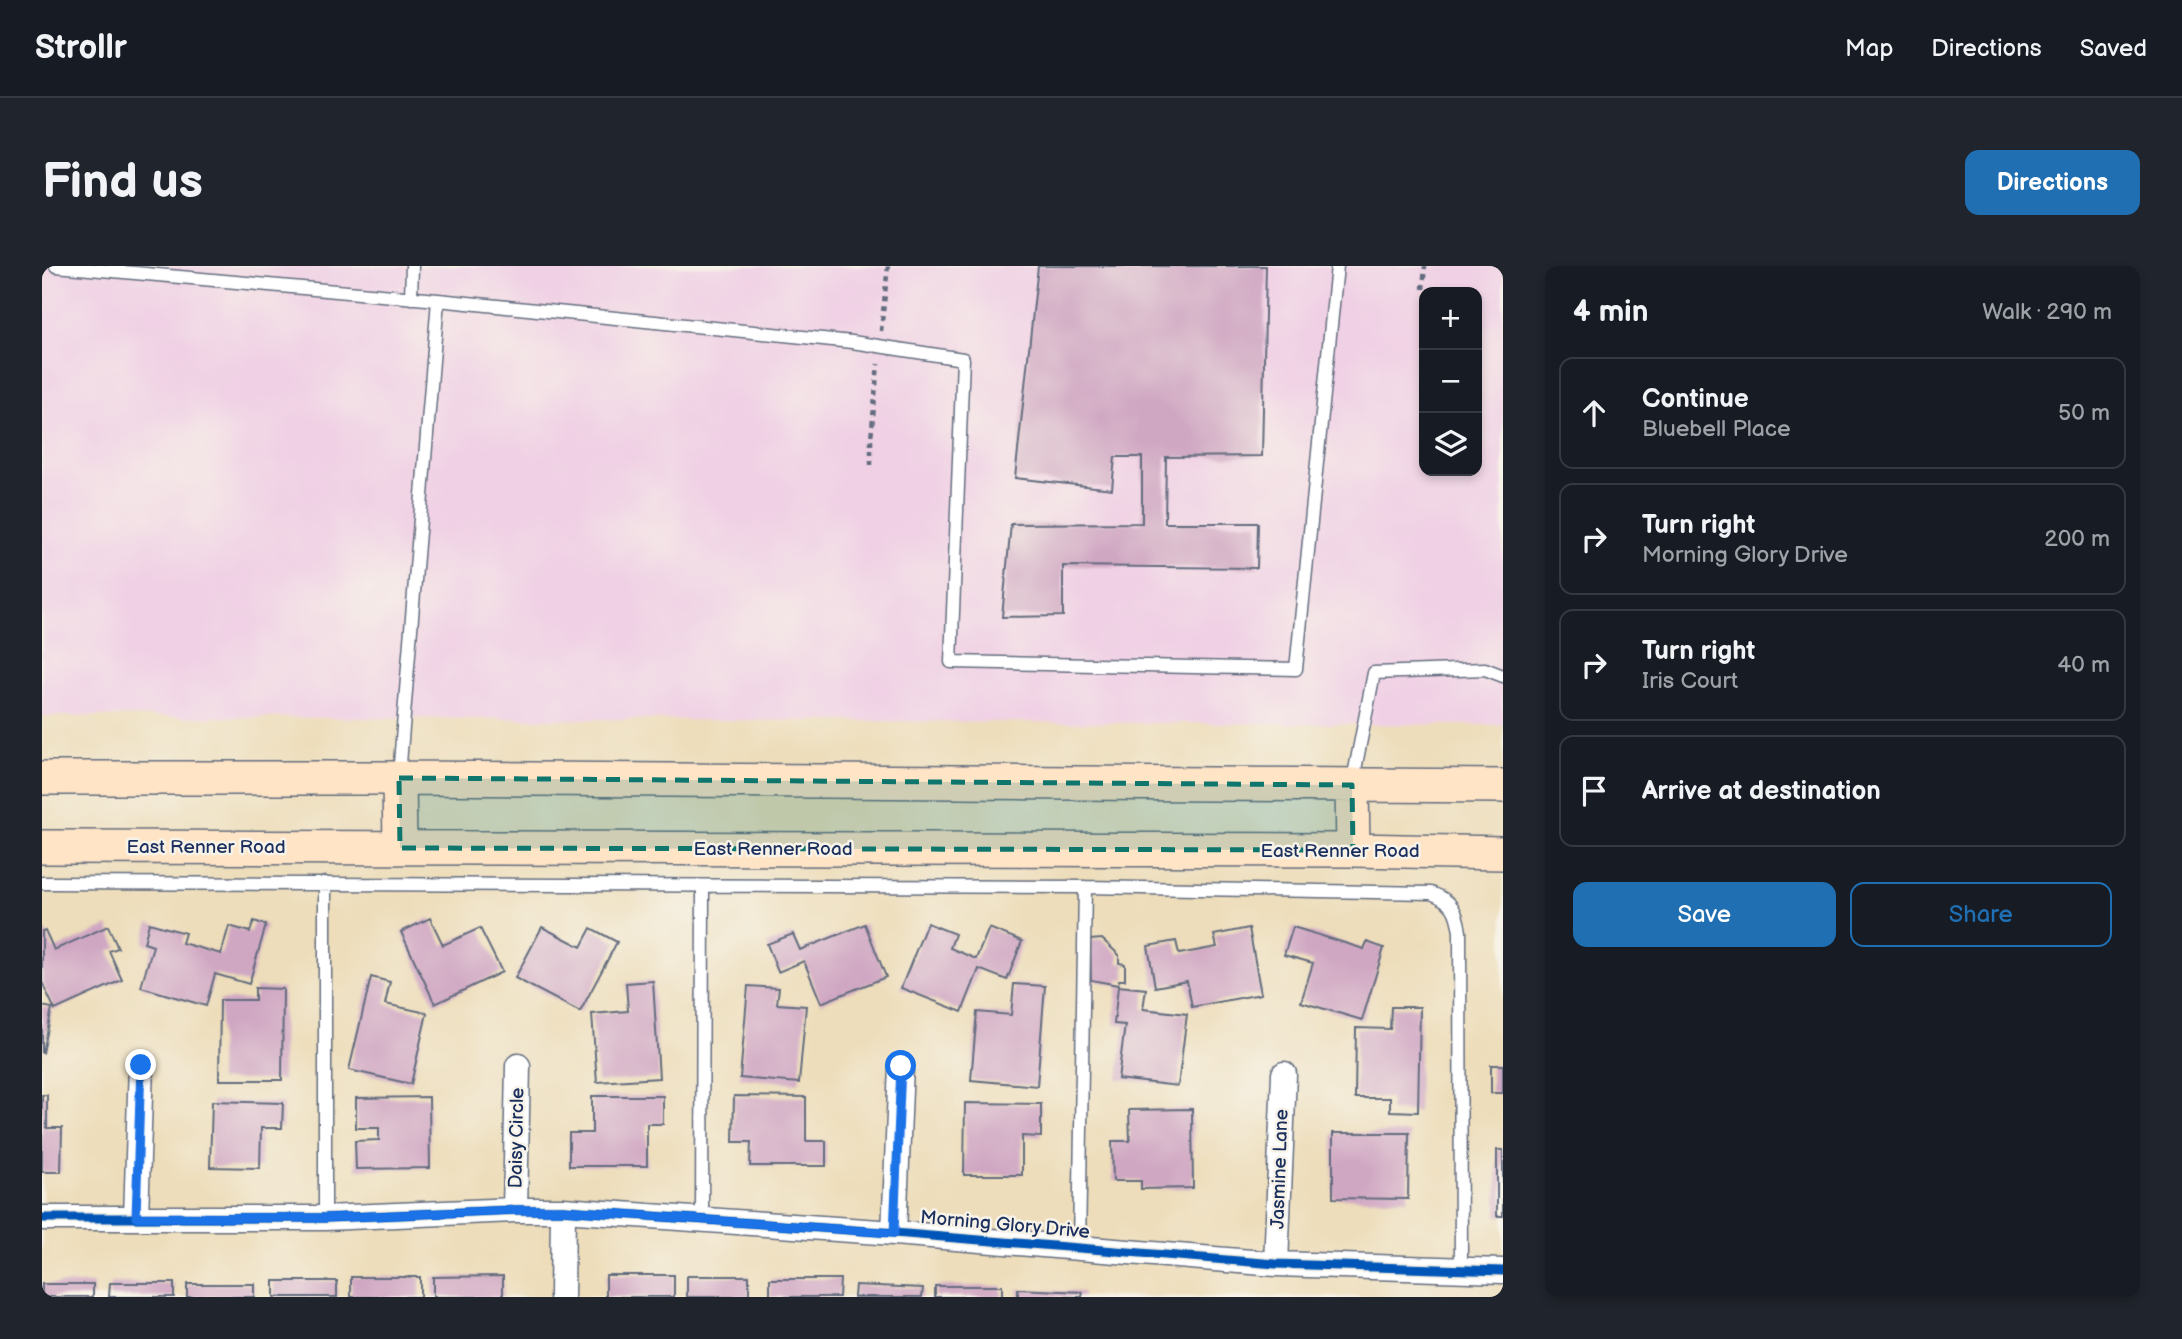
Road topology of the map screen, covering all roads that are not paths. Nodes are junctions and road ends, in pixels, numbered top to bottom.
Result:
1 (56, 266) edge
2 (412, 266) edge
3 (1337, 266) edge
4 (411, 298) junction
5 (438, 300) junction
6 (1503, 676) edge
7 (42, 778) edge
8 (399, 778) junction
9 (1352, 785) junction
10 (1503, 786) edge
11 (42, 846) edge
12 (400, 848) junction
13 (1353, 850) junction
14 (1503, 853) edge
15 (42, 883) edge
16 (325, 883) junction
17 (703, 887) junction
18 (1085, 887) junction
19 (141, 1065) dead end
20 (518, 1066) dead end
21 (901, 1066) dead end
22 (1284, 1074) dead end
23 (516, 1210) junction
24 (563, 1210) junction
25 (136, 1217) junction
26 (42, 1218) edge
27 (325, 1218) junction
28 (702, 1220) junction
29 (894, 1233) junction
30 (1079, 1248) junction
31 (1276, 1264) junction
32 (1461, 1270) junction
33 (1503, 1271) edge
34 (562, 1297) edge

1 - 4 lane
2 - 4 lane
3 - 5 lane
4 - 5 lane
5 - 8 lane
6 - 9 lane
7 - 8 main road
8 - 9 main road
8 - 12 main road
9 - 10 main road
9 - 13 main road
11 - 12 main road, East Renner Road
12 - 13 main road, East Renner Road
13 - 14 main road, East Renner Road
15 - 16 lane
16 - 17 lane
16 - 27 lane
17 - 18 lane
17 - 28 lane
18 - 30 lane
18 - 32 lane
19 - 25 street
20 - 23 street, Daisy Circle
21 - 29 street
22 - 31 street, Jasmine Lane
23 - 24 street, Morning Glory Drive
23 - 27 street, Morning Glory Drive
24 - 28 street, Morning Glory Drive
24 - 34 street
25 - 26 street, Morning Glory Drive
25 - 27 street, Morning Glory Drive
28 - 29 street, Morning Glory Drive
29 - 30 street, Morning Glory Drive
30 - 31 street, Morning Glory Drive
31 - 32 street, Morning Glory Drive
32 - 33 street, Morning Glory Drive

